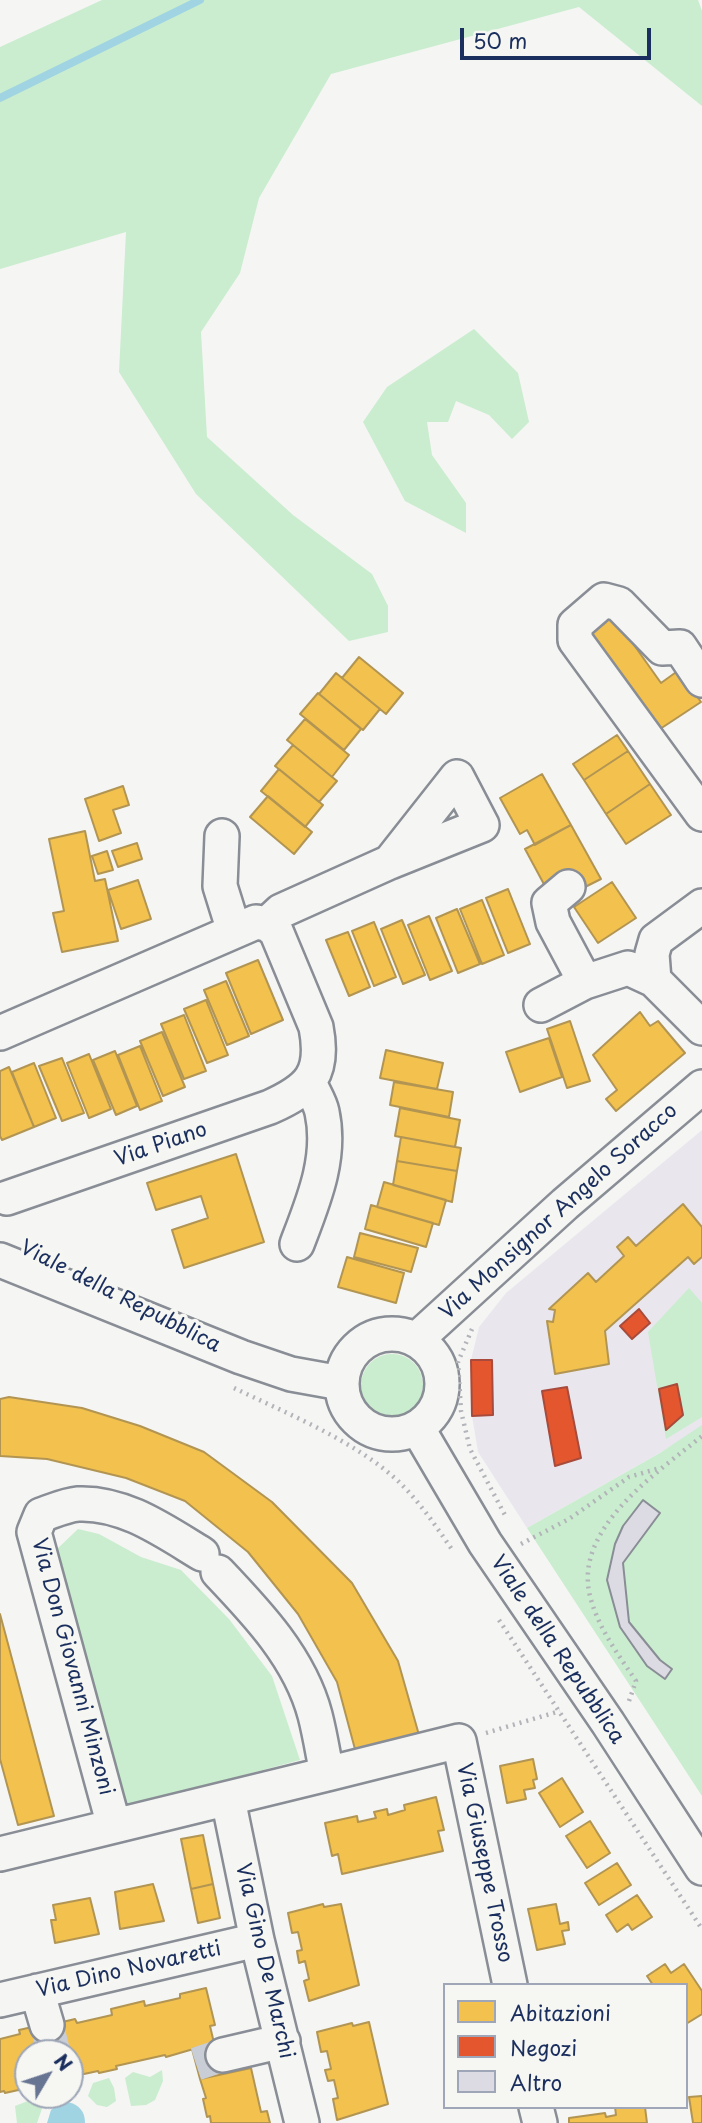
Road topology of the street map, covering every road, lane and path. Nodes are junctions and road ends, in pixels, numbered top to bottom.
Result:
1 (702, 680) edge
2 (702, 814) edge
3 (222, 836) dead end
4 (390, 862) dead end
5 (568, 887) dead end
6 (702, 906) edge
7 (267, 923) junction
8 (234, 932) junction
9 (654, 980) junction
10 (586, 982) junction
11 (541, 1005) dead end
12 (702, 1028) edge
13 (0, 1032) edge
14 (309, 1082) junction
15 (702, 1087) edge
16 (2, 1201) edge
17 (0, 1236) edge
18 (297, 1244) dead end
19 (0, 1260) edge
20 (478, 1319) dead end
21 (417, 1339) junction
22 (232, 1370) junction
23 (341, 1383) junction
24 (418, 1429) junction
25 (702, 1436) edge
26 (664, 1467) junction
27 (509, 1522) dead end
28 (515, 1533) dead end
29 (521, 1544) junction
30 (528, 1554) dead end
31 (459, 1560) dead end
32 (498, 1618) dead end
33 (622, 1690) dead end
34 (560, 1711) junction
35 (459, 1741) junction
36 (327, 1774) junction
37 (228, 1799) junction
38 (114, 1826) junction
39 (0, 1854) edge
40 (702, 1868) edge
41 (702, 1929) edge
42 (257, 1940) junction
43 (510, 1983) edge
44 (37, 1992) junction
45 (0, 2000) edge
46 (47, 2025) tunnel mouth
47 (283, 2041) junction
48 (223, 2055) tunnel mouth
49 (302, 2123) edge

1 - 2 street
3 - 8 street
4 - 7 street
5 - 10 street
6 - 9 street
7 - 8 street
7 - 14 street
8 - 13 street
9 - 10 street
9 - 12 street
10 - 11 street
14 - 16 street, Via Piano
14 - 18 street
15 - 21 street, Via Monsignor Angelo Soracco
17 - 22 street, Viale della Repubblica
19 - 22 street, Viale della Repubblica
20 - 27 path
21 - 23 street
21 - 24 street
22 - 23 street, Viale della Repubblica
22 - 31 path
23 - 24 street
24 - 40 street, Viale della Repubblica
25 - 26 path
26 - 29 path
26 - 33 path
28 - 29 path
29 - 30 path
32 - 34 path
34 - 35 path
34 - 41 path
35 - 36 street, Via Don Giovanni Minzoni
35 - 43 street, Via Giuseppe Trosso
36 - 37 street, Via Don Giovanni Minzoni
36 - 38 street, Via Don Giovanni Minzoni
37 - 38 street, Via Don Giovanni Minzoni
37 - 42 street, Via Gino De Marchi
38 - 39 street, Via Don Giovanni Minzoni
42 - 44 street, Via Dino Novaretti
42 - 47 street, Via Gino De Marchi
44 - 45 street, Via Dino Novaretti
44 - 46 street
47 - 48 street
47 - 49 street, Via Gino De Marchi

